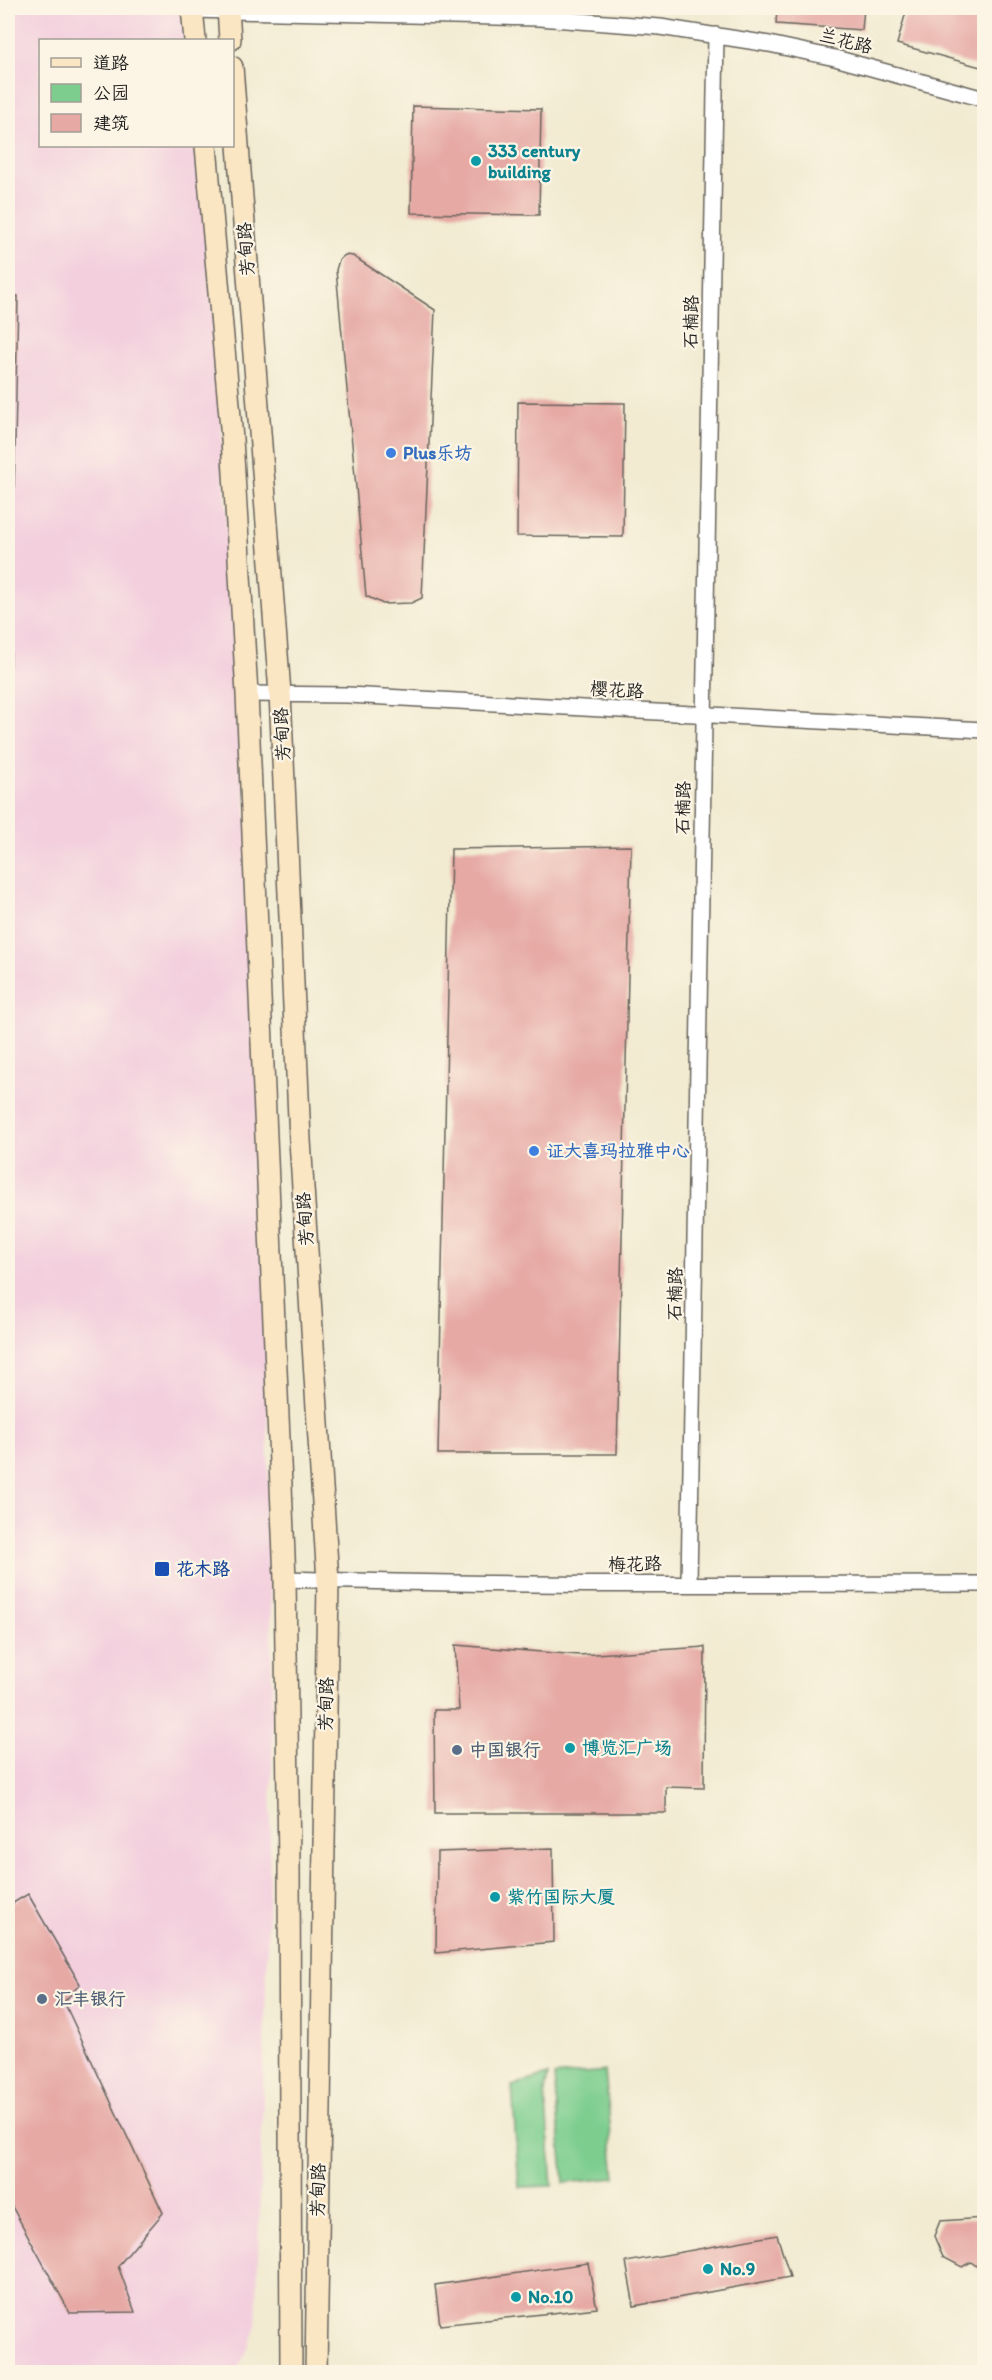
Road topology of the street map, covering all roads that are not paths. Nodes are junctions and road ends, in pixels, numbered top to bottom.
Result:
1 (192, 9) edge
2 (228, 9) edge
3 (716, 35) junction
4 (195, 39) edge
5 (230, 39) edge
6 (234, 93) edge
7 (984, 99) edge
8 (206, 147) edge
9 (280, 693) junction
10 (247, 694) junction
11 (704, 715) junction
12 (984, 730) edge
13 (285, 1579) junction
14 (328, 1581) junction
15 (689, 1583) junction
16 (984, 1584) edge
17 (291, 2373) edge
18 (316, 2373) edge

1 - 2 street, 兰花路
1 - 4 main road
2 - 3 street, 兰花路
2 - 5 main road
3 - 7 street, 兰花路
3 - 11 street, 石楠路
6 - 9 main road, 芳甸路
8 - 10 main road, 芳甸路
9 - 10 street, 樱花路
9 - 11 street, 樱花路
9 - 14 main road, 芳甸路
10 - 13 main road, 芳甸路
11 - 12 street, 樱花路
11 - 15 street, 石楠路
13 - 14 street, 梅花路
13 - 17 main road, 芳甸路
14 - 15 street, 梅花路
14 - 18 main road, 芳甸路
15 - 16 street, 梅花路

